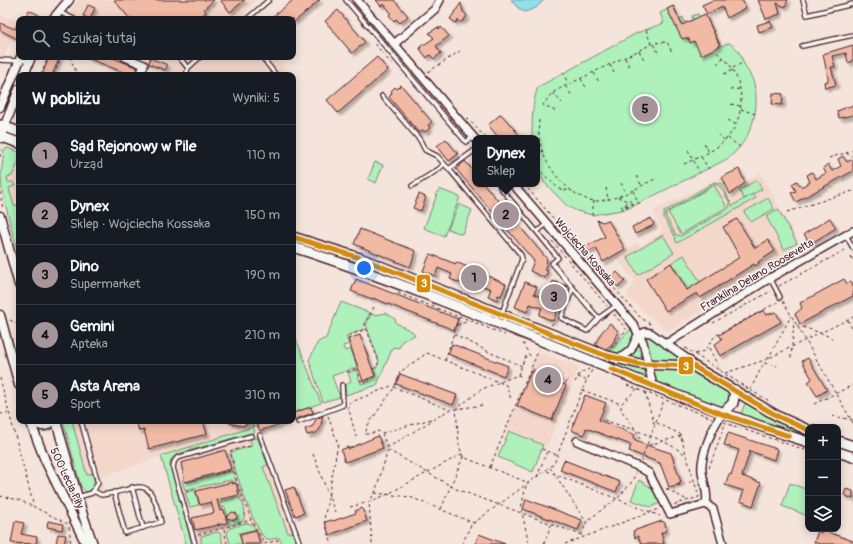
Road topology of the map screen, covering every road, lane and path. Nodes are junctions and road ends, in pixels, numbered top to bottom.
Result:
1 (69, 0) edge
2 (269, 0) edge
3 (346, 0) edge
4 (357, 0) edge
5 (440, 0) edge
6 (802, 0) edge
7 (853, 4) edge
8 (59, 12) junction
9 (55, 16) edge
10 (68, 16) edge
11 (250, 16) edge
12 (646, 30) dead end
13 (853, 34) edge
14 (654, 43) junction
15 (394, 44) junction
16 (651, 44) junction
17 (802, 46) dead end
18 (639, 50) junction
19 (460, 51) dead end
20 (672, 52) dead end
21 (716, 52) dead end
22 (659, 55) dead end
23 (724, 57) junction
24 (624, 58) junction
25 (16, 59) edge
26 (0, 60) edge
27 (20, 60) edge
28 (30, 60) edge
29 (47, 60) edge
30 (60, 60) edge
31 (71, 60) edge
32 (132, 60) edge
33 (181, 60) edge
34 (197, 60) edge
35 (264, 60) edge
36 (645, 61) dead end
37 (744, 62) dead end
38 (610, 64) junction
39 (716, 64) dead end
40 (188, 68) junction
41 (630, 68) dead end
42 (733, 68) junction
43 (734, 70) junction
44 (25, 72) edge
45 (42, 72) edge
46 (55, 72) edge
47 (77, 72) edge
48 (141, 72) edge
49 (187, 72) edge
50 (274, 72) edge
51 (428, 72) dead end
52 (563, 72) dead end
53 (594, 72) junction
54 (724, 74) dead end
55 (616, 75) dead end
56 (581, 79) junction
57 (599, 82) dead end
58 (568, 85) junction
59 (565, 86) junction
60 (587, 89) dead end
61 (740, 89) junction
62 (730, 90) dead end
63 (552, 93) junction
64 (16, 96) edge
65 (382, 96) dead end
66 (438, 96) junction
67 (572, 96) dead end
68 (432, 102) junction
69 (562, 102) dead end
70 (732, 104) dead end
71 (740, 106) junction
72 (0, 107) edge
73 (740, 109) junction
74 (555, 111) dead end
75 (755, 114) dead end
76 (539, 120) dead end
77 (728, 120) dead end
78 (735, 124) junction
79 (2, 126) edge
80 (16, 131) edge
81 (718, 134) dead end
82 (540, 135) edge
83 (472, 136) edge
84 (0, 137) edge
85 (727, 138) junction
86 (472, 139) edge
87 (724, 141) junction
88 (540, 142) edge
89 (704, 142) dead end
90 (16, 143) edge
91 (740, 147) dead end
92 (688, 150) dead end
93 (853, 150) edge
94 (472, 152) edge
95 (709, 152) junction
96 (846, 153) junction
97 (701, 156) junction
98 (853, 156) edge
99 (829, 158) dead end
100 (693, 160) junction
101 (444, 164) junction
102 (684, 164) dead end
103 (449, 169) junction
104 (709, 169) dead end
105 (540, 171) edge
106 (700, 173) dead end
107 (637, 176) dead end
108 (655, 179) dead end
109 (621, 182) dead end
110 (412, 186) dead end
111 (641, 186) junction
112 (500, 187) edge
113 (515, 187) edge
114 (527, 187) edge
115 (606, 188) dead end
116 (573, 191) junction
117 (633, 191) junction
118 (853, 191) edge
119 (626, 194) junction
120 (618, 197) junction
121 (608, 200) junction
122 (594, 201) junction
123 (640, 204) dead end
124 (634, 206) dead end
125 (787, 212) dead end
126 (592, 215) dead end
127 (0, 216) edge
128 (546, 224) junction
129 (853, 231) edge
130 (537, 232) junction
131 (846, 235) junction
132 (296, 238) edge
133 (551, 240) dead end
134 (0, 243) edge
135 (853, 247) edge
136 (296, 248) edge
137 (851, 257) dead end
138 (853, 261) edge
139 (14, 266) junction
140 (16, 274) edge
141 (770, 278) junction
142 (573, 288) junction
143 (776, 288) junction
144 (780, 296) dead end
145 (375, 305) dead end
146 (617, 305) junction
147 (610, 310) junction
148 (635, 310) dead end
149 (502, 314) junction
150 (0, 315) edge
151 (791, 315) junction
152 (459, 317) dead end
153 (853, 317) edge
154 (561, 318) junction
155 (599, 318) junction
156 (794, 320) junction
157 (848, 320) junction
158 (470, 321) dead end
159 (796, 324) junction
160 (457, 326) junction
161 (707, 326) dead end
162 (366, 329) junction
163 (550, 329) dead end
164 (626, 329) dead end
165 (853, 330) edge
166 (821, 333) junction
167 (454, 334) junction
168 (640, 335) junction
169 (349, 336) dead end
170 (450, 336) dead end
171 (453, 337) junction
172 (832, 338) dead end
173 (805, 340) junction
174 (522, 342) dead end
175 (666, 344) junction
176 (684, 347) dead end
177 (708, 347) junction
178 (791, 347) junction
179 (540, 349) dead end
180 (527, 353) junction
181 (695, 354) junction
182 (530, 356) dead end
183 (791, 358) dead end
184 (768, 359) junction
185 (618, 360) junction
186 (445, 361) junction
187 (763, 362) junction
188 (648, 364) junction
189 (522, 366) junction
190 (693, 366) junction
191 (777, 366) dead end
192 (532, 368) junction
193 (589, 368) dead end
194 (373, 369) dead end
195 (592, 370) dead end
196 (720, 371) junction
197 (347, 372) dead end
198 (725, 373) junction
199 (16, 374) edge
200 (518, 375) junction
201 (521, 376) dead end
202 (577, 377) junction
203 (0, 378) edge
204 (569, 378) dead end
205 (369, 379) dead end
206 (587, 380) junction
207 (500, 382) junction
208 (575, 382) dead end
209 (342, 385) dead end
210 (853, 385) edge
211 (653, 386) junction
212 (394, 388) junction
213 (637, 389) dead end
214 (582, 390) junction
215 (736, 390) junction
216 (645, 392) dead end
217 (836, 393) junction
218 (346, 399) dead end
219 (511, 399) dead end
220 (664, 400) dead end
221 (348, 403) junction
222 (621, 404) junction
223 (814, 404) dead end
224 (483, 405) dead end
225 (456, 409) junction
226 (450, 410) junction
227 (326, 412) junction
228 (9, 413) junction
229 (0, 414) edge
230 (722, 414) junction
231 (832, 416) dead end
232 (437, 417) junction
233 (604, 420) dead end
234 (852, 420) edge
235 (298, 422) dead end
236 (725, 423) dead end
237 (853, 423) edge
238 (31, 424) edge
239 (39, 424) edge
240 (49, 424) edge
241 (57, 424) edge
242 (83, 424) edge
243 (656, 427) junction
244 (805, 429) edge
245 (637, 431) junction
246 (382, 433) junction
247 (260, 435) dead end
248 (652, 435) junction
249 (252, 436) dead end
250 (681, 436) dead end
251 (356, 437) dead end
252 (640, 439) dead end
253 (577, 441) dead end
254 (664, 441) junction
255 (805, 441) edge
256 (841, 442) edge
257 (649, 445) junction
258 (250, 446) dead end
259 (853, 446) edge
260 (388, 449) junction
261 (542, 449) dead end
262 (547, 451) junction
263 (841, 453) edge
264 (313, 454) dead end
265 (462, 454) junction
266 (557, 455) junction
267 (687, 456) dead end
268 (853, 456) edge
269 (463, 457) junction
270 (490, 467) junction
271 (550, 467) junction
272 (639, 467) junction
273 (234, 469) junction
274 (546, 470) junction
275 (427, 473) junction
276 (215, 474) dead end
277 (556, 474) junction
278 (537, 477) junction
279 (703, 480) junction
280 (529, 483) junction
281 (450, 485) junction
282 (526, 485) junction
283 (132, 487) junction
284 (197, 488) dead end
285 (661, 489) junction
286 (667, 489) junction
287 (94, 491) junction
288 (114, 492) junction
289 (184, 492) dead end
290 (375, 493) junction
291 (388, 494) junction
292 (329, 495) junction
293 (0, 496) edge
294 (78, 497) junction
295 (699, 497) dead end
296 (618, 498) junction
297 (688, 500) dead end
298 (368, 502) junction
299 (706, 504) junction
300 (499, 505) junction
301 (34, 507) junction
302 (350, 507) dead end
303 (441, 509) junction
304 (335, 512) dead end
305 (522, 514) junction
306 (660, 516) dead end
307 (236, 518) dead end
308 (251, 520) junction
309 (586, 522) junction
310 (218, 523) dead end
311 (474, 523) junction
312 (68, 524) junction
313 (240, 524) junction
314 (552, 524) junction
315 (75, 527) junction
316 (143, 528) junction
317 (223, 528) junction
318 (220, 529) junction
319 (196, 535) dead end
320 (581, 535) junction
321 (584, 536) dead end
322 (71, 544) edge
323 (84, 544) edge
324 (93, 544) edge
325 (195, 544) edge
326 (227, 544) edge
327 (281, 544) edge
328 (300, 544) edge
329 (332, 544) edge
330 (372, 544) edge
331 (463, 544) edge
332 (529, 544) edge
333 (544, 544) edge
334 (723, 544) edge

1 - 8 street
2 - 11 lane
3 - 68 lane
4 - 15 street
5 - 15 street
6 - 7 lane
8 - 9 street
8 - 10 lane
12 - 16 path
13 - 17 lane
14 - 16 path
14 - 20 path
14 - 22 path
15 - 66 street
16 - 18 path
18 - 24 path
18 - 36 path
19 - 51 path
21 - 23 path
23 - 39 path
23 - 42 path
24 - 38 path
24 - 41 path
25 - 26 lane
27 - 72 street
28 - 44 street
29 - 45 path
30 - 46 path
31 - 47 path
32 - 48 street
33 - 40 lane
34 - 40 lane
35 - 50 lane
37 - 42 path
38 - 53 path
38 - 55 path
40 - 49 lane
42 - 43 path
43 - 54 path
43 - 61 path
52 - 58 path
53 - 56 path
53 - 57 path
56 - 58 path
56 - 60 path
58 - 59 path
59 - 63 path
59 - 67 path
61 - 62 path
61 - 71 path
63 - 69 path
63 - 74 path
64 - 79 street
65 - 101 lane
66 - 68 lane
66 - 83 street
68 - 86 lane
70 - 71 path
71 - 73 path
73 - 75 path
73 - 78 path
76 - 82 path
77 - 78 path
78 - 85 path
79 - 80 main road
79 - 84 street
81 - 87 path
84 - 90 main road
85 - 87 path
85 - 91 path
87 - 95 path
88 - 116 path
89 - 95 path
92 - 100 path
93 - 96 path
94 - 103 lane
95 - 97 path
96 - 98 path
96 - 99 path
97 - 100 path
97 - 104 path
100 - 102 path
100 - 106 path
101 - 103 lane
101 - 110 lane
103 - 149 lane
105 - 116 path
107 - 111 path
108 - 111 path
109 - 119 path
111 - 117 path
112 - 130 lane
113 - 128 street, Wojciecha Kossaka
114 - 148 path
115 - 121 path
116 - 122 path
117 - 119 path
117 - 123 path
118 - 125 path
119 - 120 path
120 - 121 path
120 - 124 path
121 - 122 path
122 - 126 path
127 - 139 street
128 - 130 lane
128 - 146 street, Wojciecha Kossaka
129 - 131 street, Franklina Delano Roosevelta
130 - 142 lane
131 - 135 lane
131 - 141 street, Franklina Delano Roosevelta
132 - 149 main road
133 - 147 path
134 - 139 street
135 - 143 path
136 - 211 main road
137 - 138 path
139 - 140 street
141 - 143 lane
141 - 175 street, Franklina Delano Roosevelta
142 - 154 lane
142 - 155 lane
143 - 144 lane
143 - 161 path
145 - 162 path
146 - 147 lane
146 - 168 street, Wojciecha Kossaka
147 - 155 lane
147 - 164 path
149 - 185 main road
150 - 199 street
151 - 156 path
151 - 177 path
151 - 184 path
152 - 160 path
153 - 157 path
154 - 155 lane
154 - 163 path
156 - 159 path
156 - 178 path
157 - 165 path
157 - 166 path
158 - 160 path
159 - 166 path
159 - 173 path
160 - 167 path
162 - 169 path
162 - 194 path
166 - 172 path
166 - 173 path
167 - 171 path
167 - 189 path
168 - 175 street
168 - 185 street
168 - 188 street, Wojciecha Kossaka
170 - 171 path
171 - 186 path
173 - 178 path
173 - 217 path
174 - 180 path
175 - 190 street
176 - 181 path
177 - 181 path
177 - 196 path
178 - 183 path
178 - 184 path
179 - 192 path
180 - 182 path
180 - 189 path
181 - 196 path
184 - 187 path
185 - 188 main road
186 - 207 path
186 - 212 path
187 - 191 path
187 - 198 path
187 - 198 path
188 - 190 main road
188 - 211 street, Wojciecha Kossaka
189 - 200 path
190 - 215 main road
192 - 204 path
192 - 270 path
193 - 202 path
195 - 206 path
196 - 198 path
197 - 205 path
200 - 201 path
200 - 207 path
202 - 206 path
202 - 208 path
203 - 228 path
206 - 214 path
207 - 219 path
207 - 225 path
209 - 227 lane
210 - 217 path
211 - 230 main road
212 - 221 path
212 - 226 path
212 - 246 path
213 - 222 path
214 - 222 path
214 - 266 path
215 - 230 main road
215 - 244 main road
216 - 243 path
217 - 223 path
217 - 234 path
218 - 221 path
220 - 243 path
221 - 251 path
222 - 245 path
224 - 225 path
225 - 226 path
225 - 265 path
226 - 232 path
227 - 235 lane
227 - 292 path
228 - 229 path
228 - 301 path
230 - 255 main road
230 - 279 street
231 - 234 path
232 - 246 path
232 - 260 path
233 - 245 path
234 - 237 path
236 - 279 path
238 - 315 street, 500 Lecia Piły
239 - 240 street
241 - 294 street, 500 Lecia Piły
242 - 287 lane
243 - 248 path
245 - 248 path
245 - 252 path
246 - 260 path
247 - 328 lane
248 - 254 path
248 - 257 path
249 - 325 lane
250 - 254 path
253 - 272 street
254 - 257 path
254 - 267 path
256 - 259 main road
257 - 272 path
258 - 273 path
260 - 275 path
260 - 290 path
261 - 262 path
262 - 266 path
262 - 278 path
263 - 268 main road
264 - 292 path
265 - 269 path
265 - 275 path
266 - 271 path
269 - 270 path
269 - 281 path
270 - 280 path
271 - 274 path
271 - 277 path
272 - 285 street
272 - 296 path
273 - 276 path
273 - 308 path
274 - 277 path
274 - 278 path
275 - 281 path
275 - 291 path
277 - 296 path
277 - 309 path
278 - 280 path
279 - 286 path
279 - 295 path
279 - 299 street
280 - 282 path
281 - 300 path
281 - 303 path
282 - 300 path
282 - 305 path
283 - 288 lane
283 - 316 lane
283 - 316 lane
284 - 289 path
285 - 286 path
285 - 286 path
285 - 299 street
286 - 297 path
287 - 288 lane
287 - 294 lane
288 - 316 lane
290 - 291 path
290 - 298 path
291 - 298 path
291 - 303 path
292 - 304 path
292 - 329 path
293 - 301 path
294 - 324 street, 500 Lecia Piły
296 - 306 path
296 - 309 path
298 - 302 path
298 - 330 path
299 - 334 street
300 - 305 path
300 - 311 path
301 - 312 path
303 - 311 path
305 - 314 path
305 - 332 path
307 - 313 path
308 - 313 path
308 - 327 path
309 - 320 path
310 - 318 path
311 - 331 path
312 - 315 path
312 - 322 path
313 - 317 path
314 - 320 path
314 - 333 path
315 - 323 street, 500 Lecia Piły
317 - 318 path
317 - 326 path
318 - 319 path
320 - 321 path

